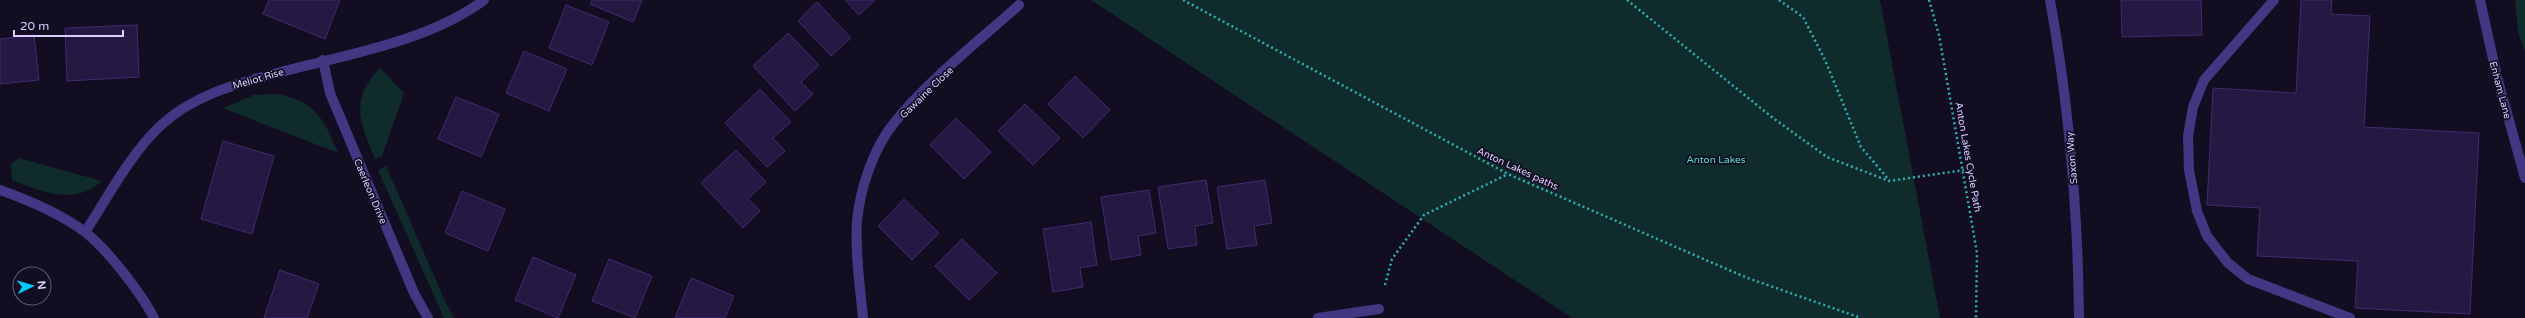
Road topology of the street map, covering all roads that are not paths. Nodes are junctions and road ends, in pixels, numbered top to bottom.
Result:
1 (484, 0) edge
2 (2050, 0) edge
3 (2274, 0) edge
4 (2480, 0) edge
5 (1019, 4) dead end
6 (323, 60) junction
7 (2525, 178) edge
8 (0, 190) edge
9 (85, 232) junction
10 (1379, 309) road end
11 (154, 318) edge
12 (428, 318) edge
13 (863, 318) edge
14 (1318, 318) edge
15 (2079, 318) edge
16 (2350, 318) edge

1 - 6 street, Meliot Rise
2 - 15 street, Saxon Way
3 - 16 street
4 - 7 street, Enham Lane
5 - 13 street, Gawaine Close
6 - 9 street, Meliot Rise
6 - 12 street, Caerleon Drive
8 - 9 street
9 - 11 street
10 - 14 street

